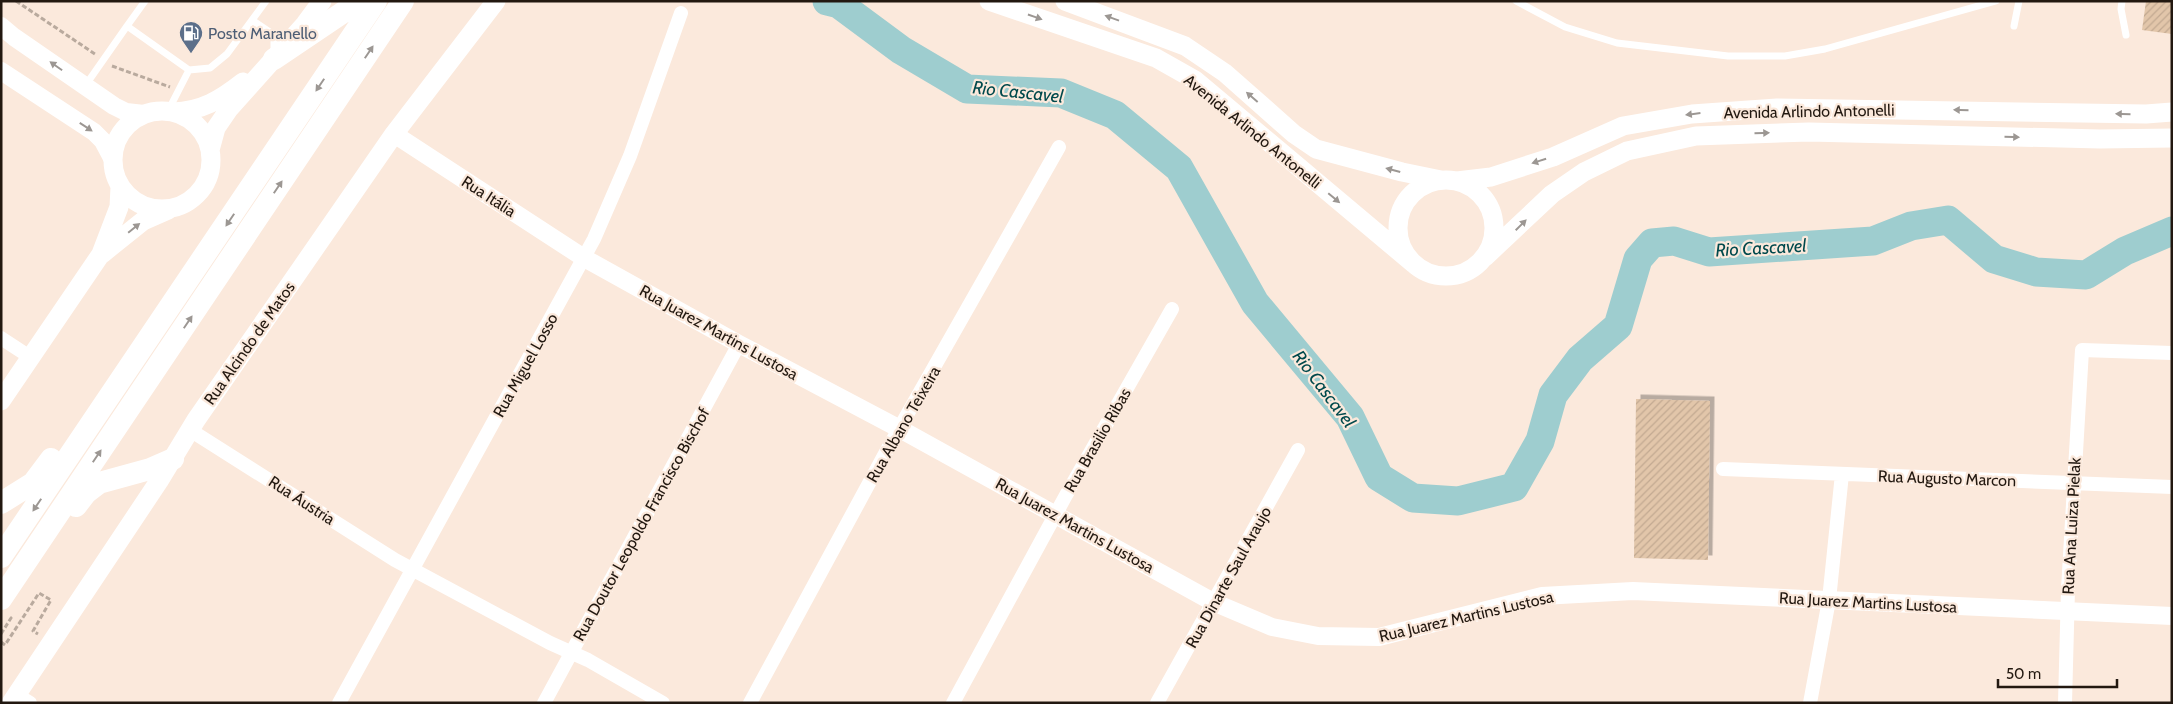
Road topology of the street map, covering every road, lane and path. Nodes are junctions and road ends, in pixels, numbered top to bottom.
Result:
1 (145, 1) edge
2 (266, 1) edge
3 (322, 1) edge
4 (360, 1) edge
5 (376, 1) edge
6 (403, 1) edge
7 (496, 1) edge
8 (989, 1) edge
9 (1065, 1) edge
10 (1516, 1) edge
11 (1996, 1) edge
12 (2019, 1) edge
13 (2122, 1) edge
14 (680, 12) dead end
15 (252, 20) junction
16 (1, 26) edge
17 (127, 26) junction
18 (2014, 26) dead end
19 (2126, 35) dead end
20 (274, 59) junction
21 (189, 70) junction
22 (1, 71) edge
23 (85, 86) junction
24 (170, 112) junction
25 (2172, 112) edge
26 (144, 114) junction
27 (394, 134) junction
28 (2172, 138) edge
29 (1059, 147) dead end
30 (210, 150) junction
31 (112, 158) junction
32 (1449, 180) junction
33 (120, 186) junction
34 (171, 209) junction
35 (101, 254) junction
36 (1485, 257) junction
37 (584, 258) junction
38 (1414, 264) junction
39 (192, 277) junction
40 (1172, 309) dead end
41 (1, 338) edge
42 (739, 344) junction
43 (2172, 353) edge
44 (30, 358) junction
45 (1, 401) edge
46 (900, 429) junction
47 (190, 430) junction
48 (1298, 450) dead end
49 (173, 459) junction
50 (1723, 469) dead end
51 (1842, 474) junction
52 (2074, 483) junction
53 (2172, 487) edge
54 (1, 503) edge
55 (1056, 515) junction
56 (1, 557) edge
57 (414, 570) junction
58 (1, 598) edge
59 (1829, 600) junction
60 (1213, 602) junction
61 (2067, 611) junction
62 (1, 612) edge
63 (1, 616) edge
64 (2172, 616) edge
65 (1, 634) edge
66 (1, 642) edge
67 (52, 643) junction
68 (570, 652) junction
69 (19, 700) edge
70 (339, 703) edge
71 (544, 703) edge
72 (663, 703) edge
73 (750, 703) edge
74 (952, 703) edge
75 (1157, 703) edge
76 (1810, 703) edge
77 (2065, 703) edge

1 - 17 lane
2 - 15 lane
3 - 20 main road
4 - 20 highway
5 -> 39 highway
58 -> 6 highway
7 - 27 main road, Rua Alcindo de Matos
8 -> 38 main road, Avenida Arlindo Antonelli
32 -> 9 main road, Avenida Arlindo Antonelli
10 - 11 lane
12 - 18 lane
13 - 19 lane
14 - 37 street, Rua Miguel Losso
15 - 20 lane
15 - 21 lane
23 -> 16 street
17 - 21 lane
17 - 23 lane
20 - 24 main road
20 - 30 main road
21 - 24 lane
22 -> 31 street
23 - 26 street
24 - 26 main road
24 - 30 main road
25 -> 32 main road, Avenida Arlindo Antonelli
26 - 31 main road
27 - 37 street, Rua Itália
27 - 47 main road, Rua Alcindo de Matos
36 -> 28 main road, Avenida Arlindo Antonelli
29 - 46 street, Rua Albano Teixeira
30 - 34 main road
31 - 33 main road
32 - 36 main road, Avenida Arlindo Antonelli
32 - 38 main road, Avenida Arlindo Antonelli
33 - 34 main road
33 - 35 main road
35 -> 34 main road
35 - 44 main road
36 - 38 main road, Avenida Arlindo Antonelli
37 - 42 street, Rua Juarez Martins Lustosa
37 - 57 street, Rua Miguel Losso
39 - 54 highway
39 -> 56 highway
40 - 55 street, Rua Brasilio Ribas
41 - 44 street
42 - 46 street, Rua Juarez Martins Lustosa
42 - 68 street, Rua Doutor Leopoldo Francisco Bischof
43 - 52 street, Rua Ana Luiza Pielak
44 - 45 main road
46 - 55 street, Rua Juarez Martins Lustosa
46 - 73 street, Rua Albano Teixeira
47 - 49 main road, Rua Alcindo de Matos
47 - 57 street, Rua Áustria
48 - 60 street, Rua Dinarte Saul Araujo
49 - 63 highway
49 - 67 main road, Rua Alcindo de Matos
50 - 51 street, Rua Augusto Marcon
51 - 52 street, Rua Augusto Marcon
51 - 59 street
52 - 53 street, Rua Augusto Marcon
52 - 61 street, Rua Ana Luiza Pielak
55 - 60 street, Rua Juarez Martins Lustosa
55 - 74 street, Rua Brasilio Ribas
57 - 68 street, Rua Áustria
57 - 70 street, Rua Miguel Losso
59 - 60 street, Rua Juarez Martins Lustosa
59 - 61 street, Rua Juarez Martins Lustosa
59 - 76 street
60 - 75 street, Rua Dinarte Saul Araujo
61 - 64 street, Rua Juarez Martins Lustosa
61 - 77 street, Rua Ana Luiza Pielak
62 - 65 path
66 - 67 path
67 - 69 main road, Rua Alcindo de Matos
68 - 71 street, Rua Doutor Leopoldo Francisco Bischof
68 - 72 street, Rua Áustria

